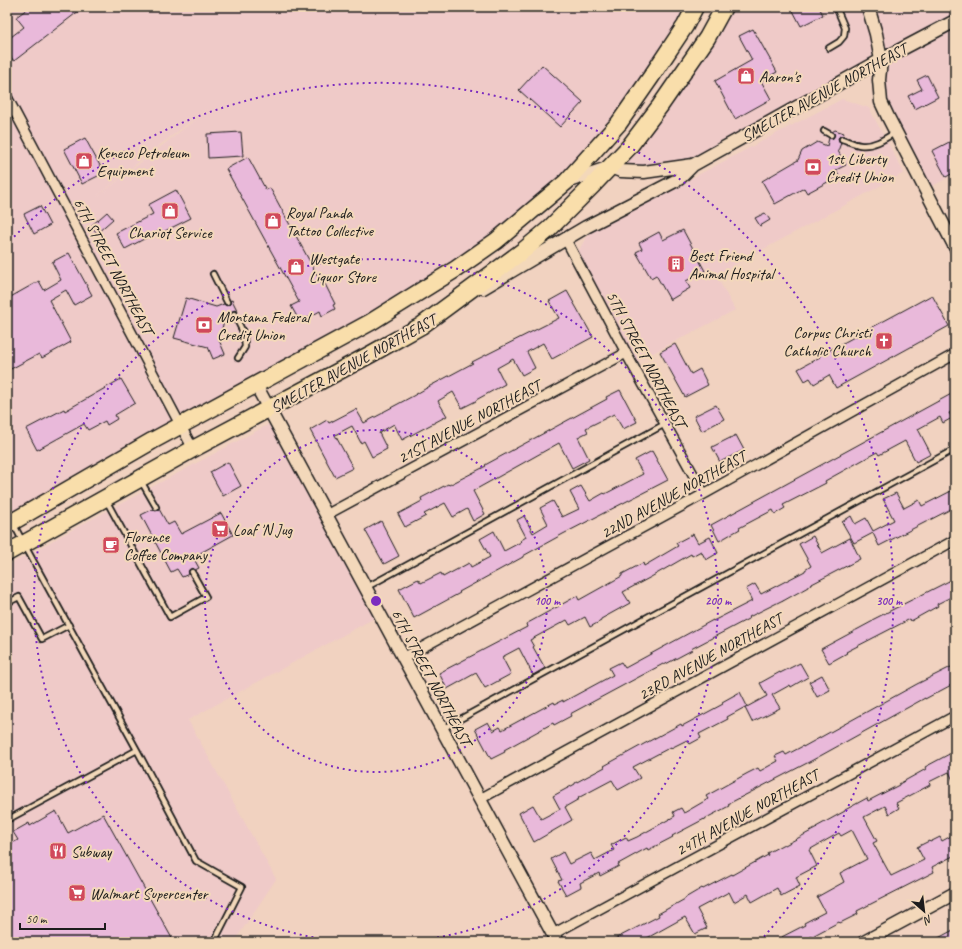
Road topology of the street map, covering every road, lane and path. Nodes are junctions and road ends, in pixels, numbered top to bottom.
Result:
1 (695, 7) edge
2 (724, 7) edge
3 (836, 7) edge
4 (868, 7) edge
5 (955, 21) edge
6 (829, 48) dead end
7 (881, 60) junction
8 (7, 97) edge
9 (824, 131) dead end
10 (896, 132) junction
11 (831, 135) dead end
12 (842, 139) dead end
13 (693, 165) junction
14 (610, 167) junction
15 (566, 182) junction
16 (566, 238) junction
17 (955, 248) edge
18 (213, 274) dead end
19 (227, 302) dead end
20 (234, 314) dead end
21 (421, 326) junction
22 (626, 353) junction
23 (955, 354) edge
24 (238, 358) dead end
25 (256, 385) junction
26 (269, 409) junction
27 (665, 424) junction
28 (181, 426) junction
29 (955, 449) edge
30 (193, 450) junction
31 (140, 479) junction
32 (704, 494) junction
33 (106, 498) junction
34 (156, 507) dead end
35 (326, 515) junction
36 (10, 523) edge
37 (955, 540) edge
38 (24, 544) junction
39 (7, 553) edge
40 (192, 572) dead end
41 (365, 588) junction
42 (7, 603) edge
43 (68, 625) junction
44 (403, 658) junction
45 (955, 716) edge
46 (442, 729) junction
47 (137, 750) junction
48 (480, 799) junction
49 (7, 820) edge
50 (955, 893) edge
51 (555, 938) edge
52 (214, 942) edge
53 (864, 942) edge

1 - 15 highway, SMELTER AVENUE NORTHEAST
2 - 14 highway
3 - 6 lane
4 - 7 street
5 - 7 street, SMELTER AVENUE NORTHEAST
7 - 10 street
7 - 13 street, SMELTER AVENUE NORTHEAST
8 - 28 street, 6TH STREET NORTHEAST
9 - 11 lane
10 - 12 lane
10 - 17 street
13 - 14 street, SMELTER AVENUE NORTHEAST
13 - 16 street, SMELTER AVENUE NORTHEAST
14 - 15 street
14 - 21 highway
15 - 25 highway, SMELTER AVENUE NORTHEAST
16 - 21 street, SMELTER AVENUE NORTHEAST
16 - 22 street, 5TH STREET NORTHEAST
18 - 19 lane
20 - 24 lane
21 - 26 highway, SMELTER AVENUE NORTHEAST
22 - 27 street, 5TH STREET NORTHEAST
22 - 35 street, 21ST AVENUE NORTHEAST
23 - 32 street, 22ND AVENUE NORTHEAST
25 - 26 street, 6TH STREET NORTHEAST
25 - 28 highway, SMELTER AVENUE NORTHEAST
26 - 30 highway, SMELTER AVENUE NORTHEAST
26 - 35 street, 6TH STREET NORTHEAST
27 - 32 street, 5TH STREET NORTHEAST
27 - 41 lane
28 - 30 street, 6TH STREET NORTHEAST
28 - 36 highway, SMELTER AVENUE NORTHEAST
29 - 46 lane
30 - 31 highway, SMELTER AVENUE NORTHEAST
31 - 33 highway, SMELTER AVENUE NORTHEAST
31 - 34 lane
32 - 44 street, 22ND AVENUE NORTHEAST
33 - 38 highway, SMELTER AVENUE NORTHEAST
33 - 40 lane
35 - 41 street, 6TH STREET NORTHEAST
36 - 38 lane
37 - 48 street, 23RD AVENUE NORTHEAST
38 - 39 highway, SMELTER AVENUE NORTHEAST
38 - 43 lane
41 - 44 street, 6TH STREET NORTHEAST
42 - 43 lane
43 - 47 lane
44 - 46 street, 6TH STREET NORTHEAST
45 - 51 street, 24TH AVENUE NORTHEAST
46 - 48 street, 6TH STREET NORTHEAST
47 - 49 lane
47 - 52 lane
48 - 51 street, 6TH STREET NORTHEAST
50 - 53 street

